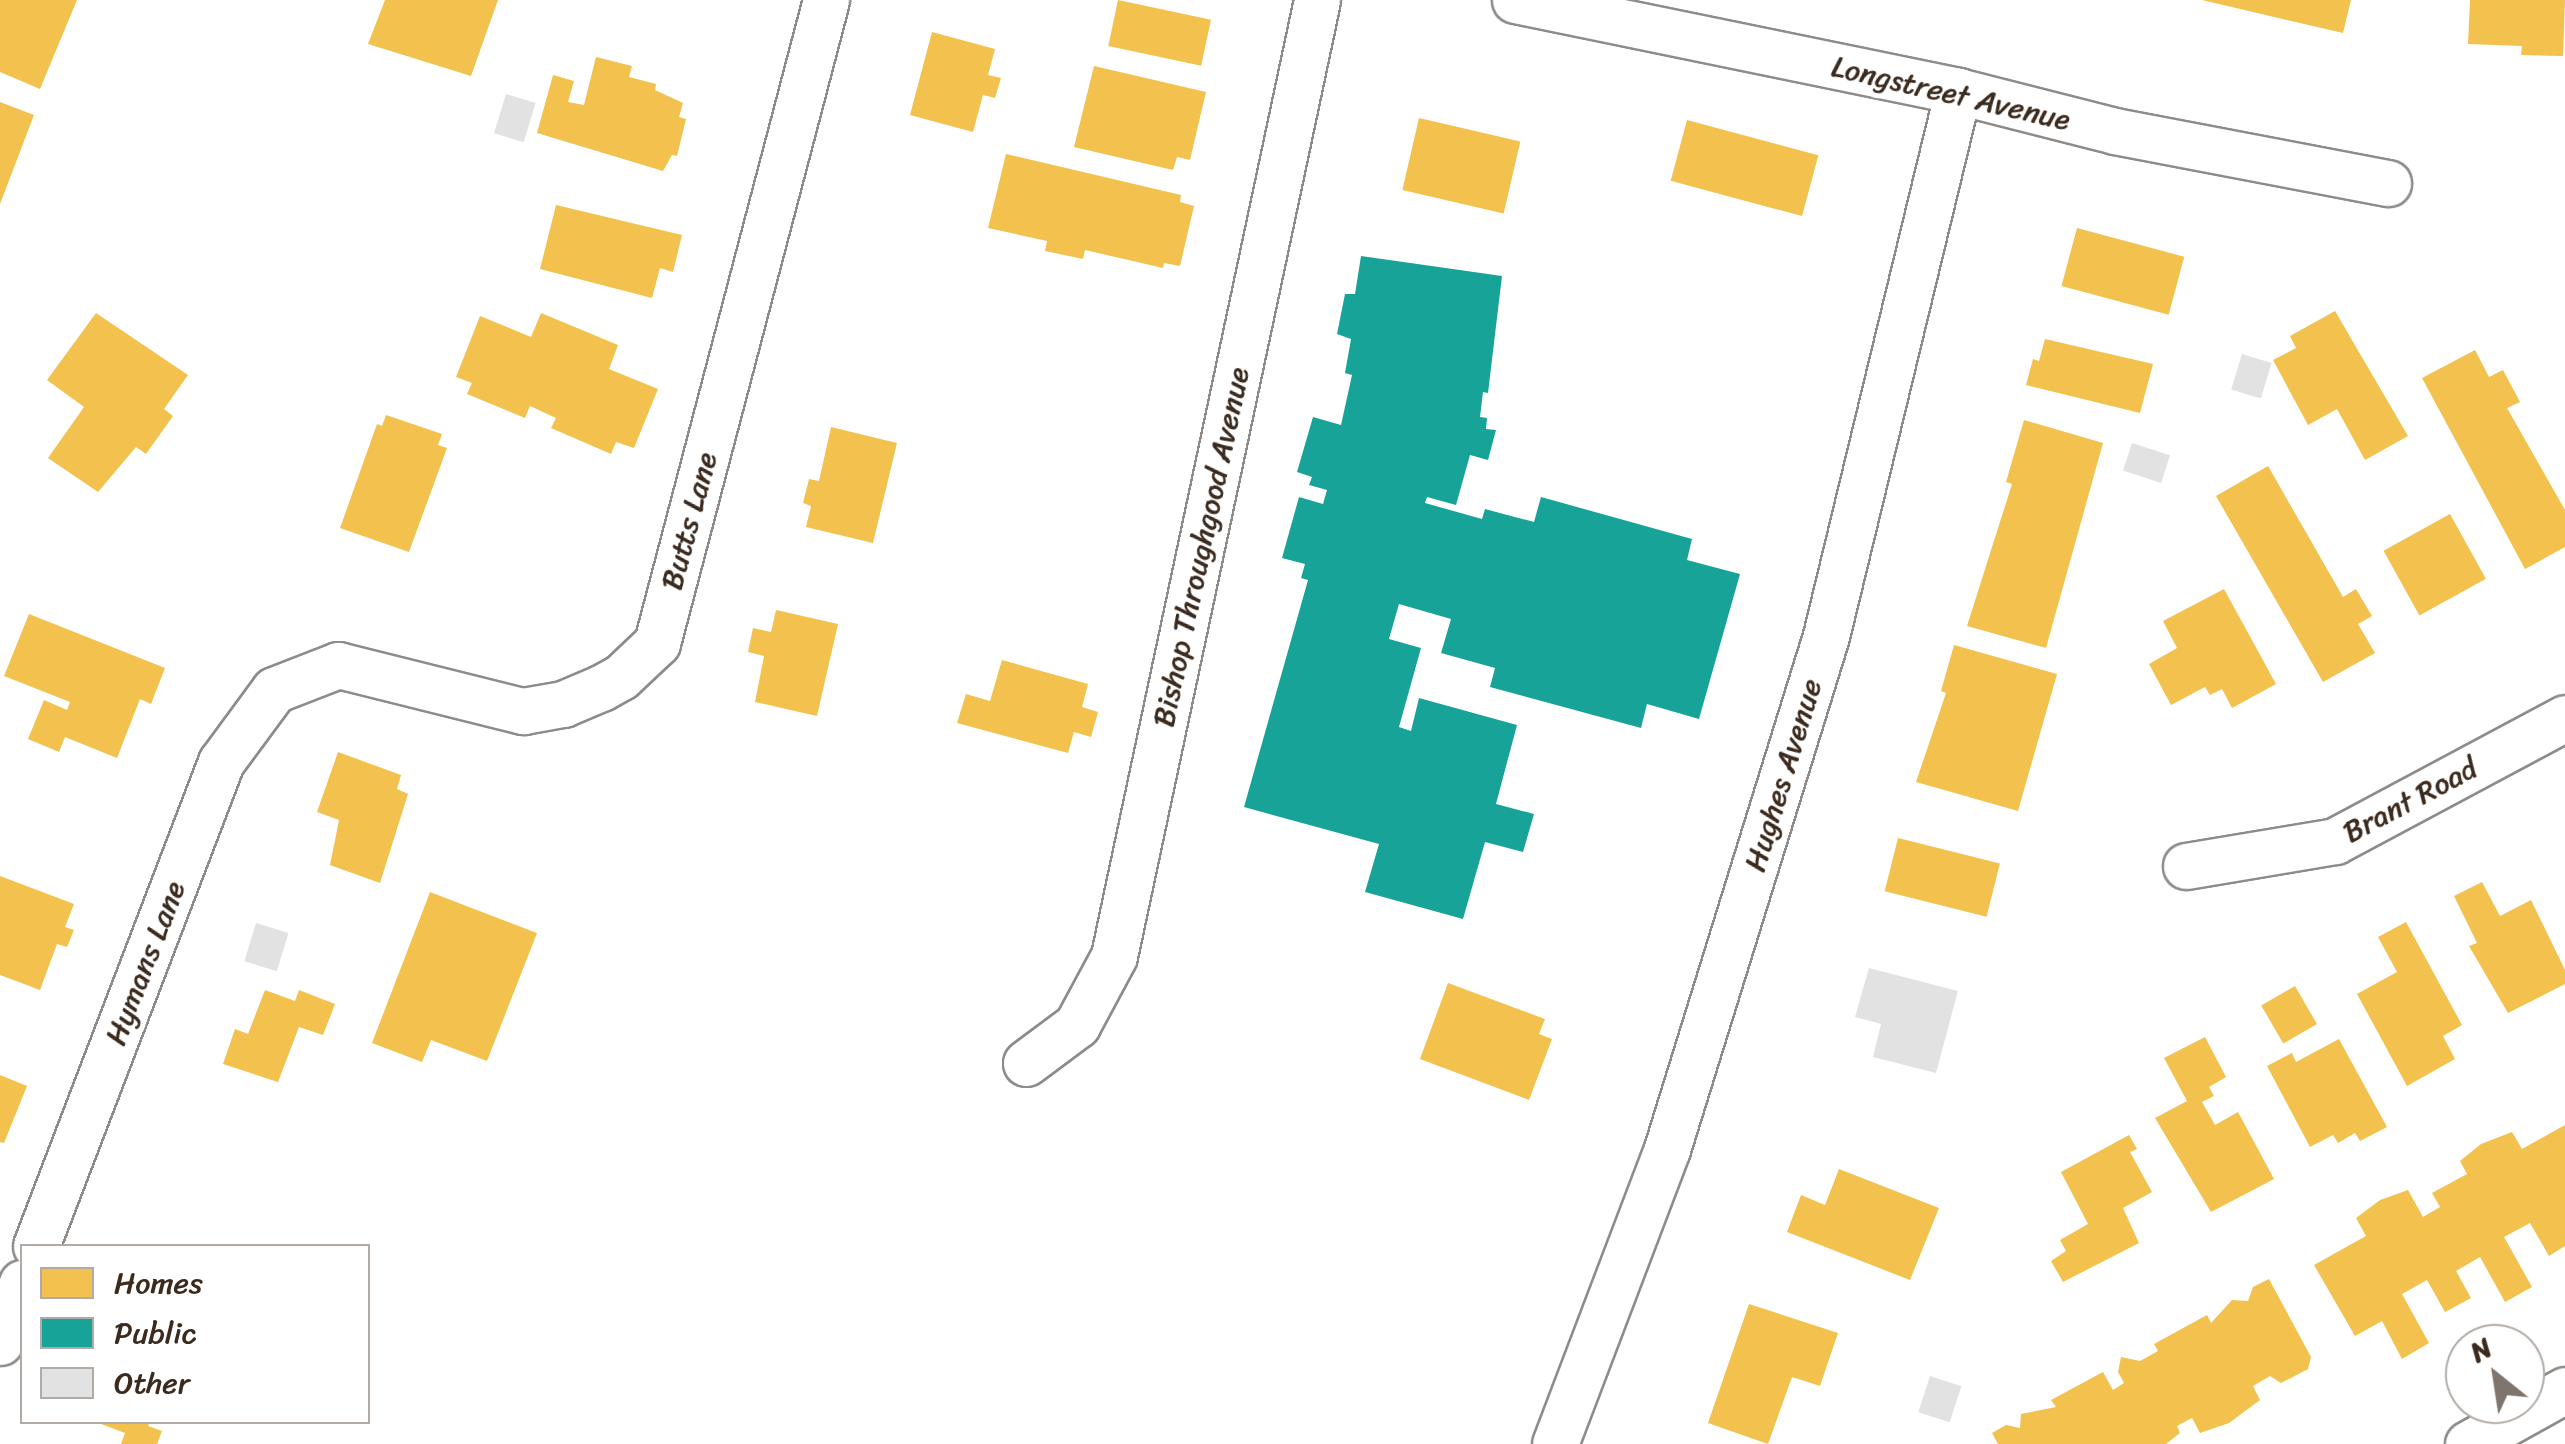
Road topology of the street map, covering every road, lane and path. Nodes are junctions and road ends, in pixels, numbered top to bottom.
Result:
1 (826, 0) edge
2 (1318, 0) edge
3 (1514, 0) edge
4 (1958, 91) junction
5 (2388, 182) dead end
6 (274, 690) joint
7 (2565, 718) edge
8 (2186, 866) dead end
9 (1026, 1063) dead end
10 (37, 1244) edge
11 (20, 1288) edge
12 (0, 1342) edge
13 (2565, 1390) edge
14 (1555, 1444) edge
15 (2468, 1444) edge

1 - 6 street, Butts Lane
2 - 9 street, Bishop Throughgood Avenue
3 - 4 street, Longstreet Avenue
4 - 5 street, Longstreet Avenue
4 - 14 street, Hughes Avenue
6 - 10 street, Hymans Lane
7 - 8 street, Brant Road
11 - 12 street
13 - 15 street

